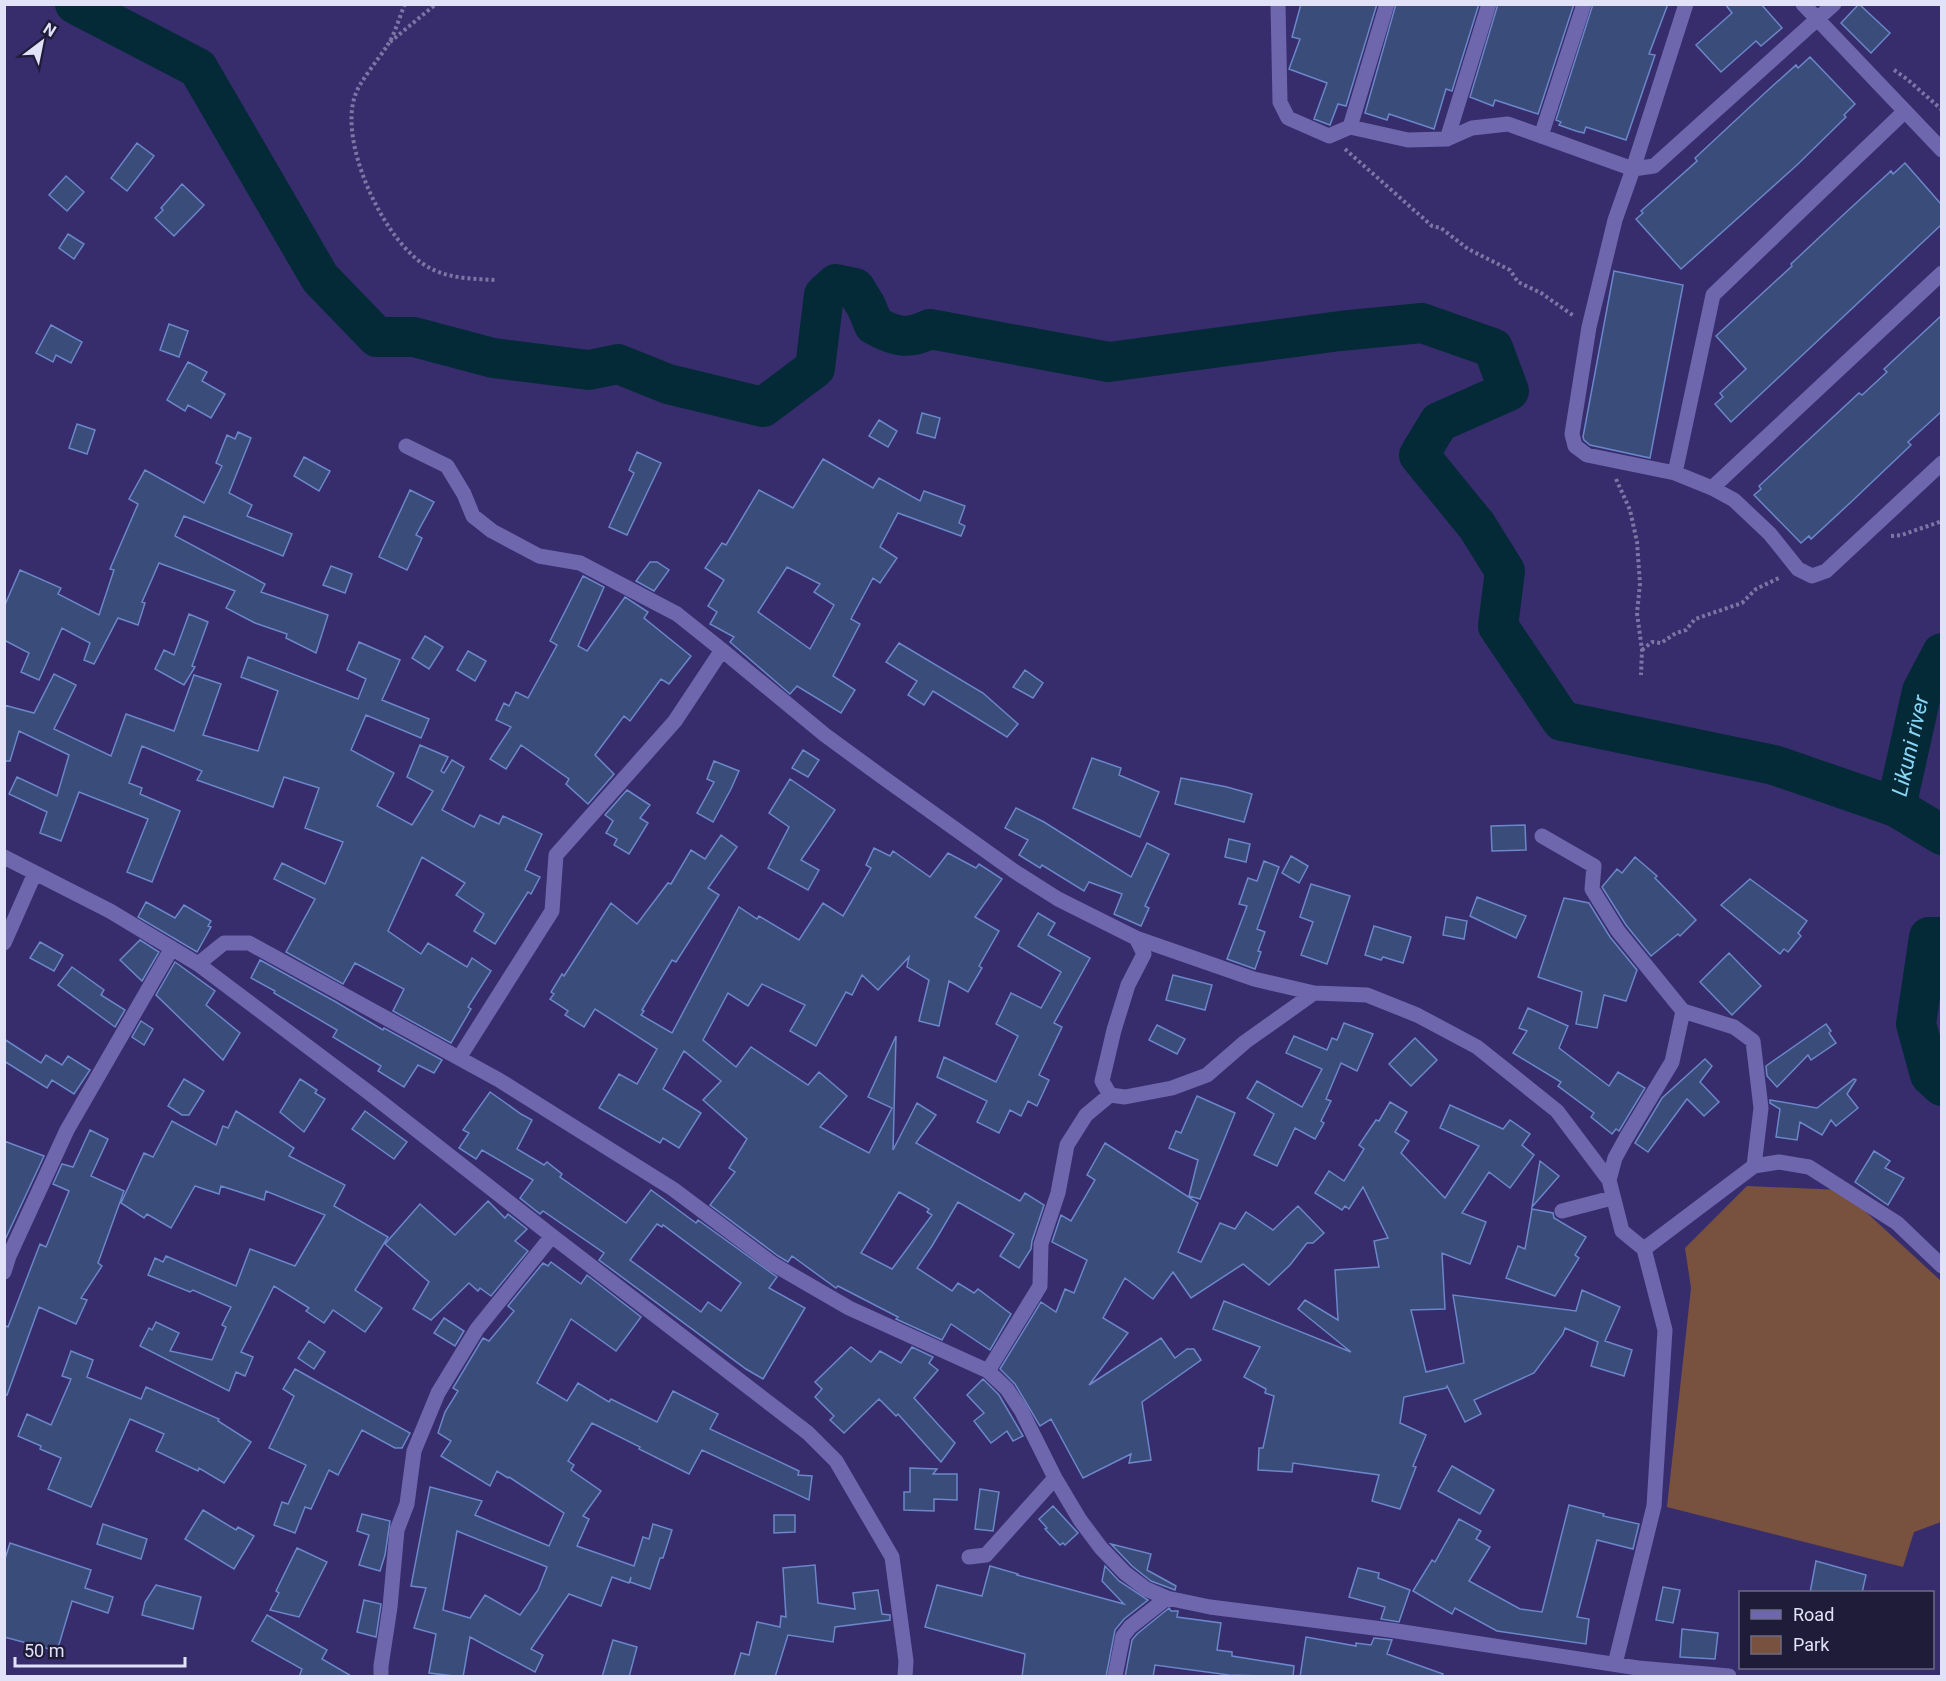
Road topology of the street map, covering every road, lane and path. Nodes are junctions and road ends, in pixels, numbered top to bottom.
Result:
1 (405, 4) edge
2 (436, 4) edge
3 (1278, 4) edge
4 (1387, 4) edge
5 (1489, 4) edge
6 (1584, 4) edge
7 (1686, 4) edge
8 (1803, 4) edge
9 (1834, 4) edge
10 (1818, 19) junction
11 (389, 43) junction
12 (1904, 112) junction
13 (1350, 127) junction
14 (1329, 136) junction
15 (1541, 136) junction
16 (1448, 139) junction
17 (1941, 150) edge
18 (1633, 169) junction
19 (1941, 273) edge
20 (497, 280) dead end
21 (1589, 327) junction
22 (406, 446) dead end
23 (1608, 459) junction
24 (1941, 463) edge
25 (1675, 473) junction
26 (1712, 488) junction
27 (1941, 521) edge
28 (1860, 539) junction
29 (1798, 569) junction
30 (722, 650) junction
31 (1642, 650) junction
32 (1641, 675) dead end
33 (1542, 836) dead end
34 (4, 857) edge
35 (35, 873) junction
36 (1136, 938) junction
37 (4, 943) edge
38 (172, 948) junction
39 (198, 964) junction
40 (1314, 993) junction
41 (1683, 1011) junction
42 (459, 1058) junction
43 (1110, 1095) junction
44 (1754, 1166) junction
45 (1609, 1180) junction
46 (1612, 1198) junction
47 (1562, 1211) dead end
48 (552, 1236) junction
49 (1644, 1249) junction
50 (1941, 1266) edge
51 (4, 1272) edge
52 (988, 1371) junction
53 (1055, 1478) junction
54 (969, 1557) dead end
55 (1167, 1599) junction
56 (1616, 1664) junction
57 (1636, 1672) edge
58 (381, 1677) edge
59 (905, 1677) edge
60 (1115, 1677) edge
61 (1729, 1677) edge

1 - 11 path
2 - 11 path
3 - 14 street
4 - 13 street
5 - 16 street
6 - 15 street
7 - 18 street
8 - 10 street
9 - 10 street
10 - 12 street
10 - 18 street
11 - 20 path
12 - 17 street
12 - 25 street
13 - 14 street
13 - 16 street
14 - 21 path
15 - 16 street
15 - 18 street
18 - 21 street
19 - 26 street
21 - 23 street
22 - 30 street
23 - 25 street
23 - 31 path
24 - 28 street
25 - 26 street
26 - 29 street
27 - 28 path
28 - 29 street
29 - 31 path
30 - 36 street
30 - 42 street
31 - 32 path
33 - 41 street
34 - 35 street
35 - 37 street
35 - 38 street
36 - 40 street
36 - 43 street
38 - 39 street
38 - 51 street
39 - 42 street
39 - 48 street
40 - 43 street
40 - 45 street
41 - 44 street
41 - 45 street
42 - 52 street
43 - 52 street
44 - 49 street
44 - 50 street
45 - 46 street
46 - 47 street
46 - 49 street
48 - 58 street
48 - 59 street
49 - 56 street
52 - 53 street
53 - 54 street
53 - 55 street
55 - 56 street
55 - 60 street
56 - 57 street
57 - 61 street

